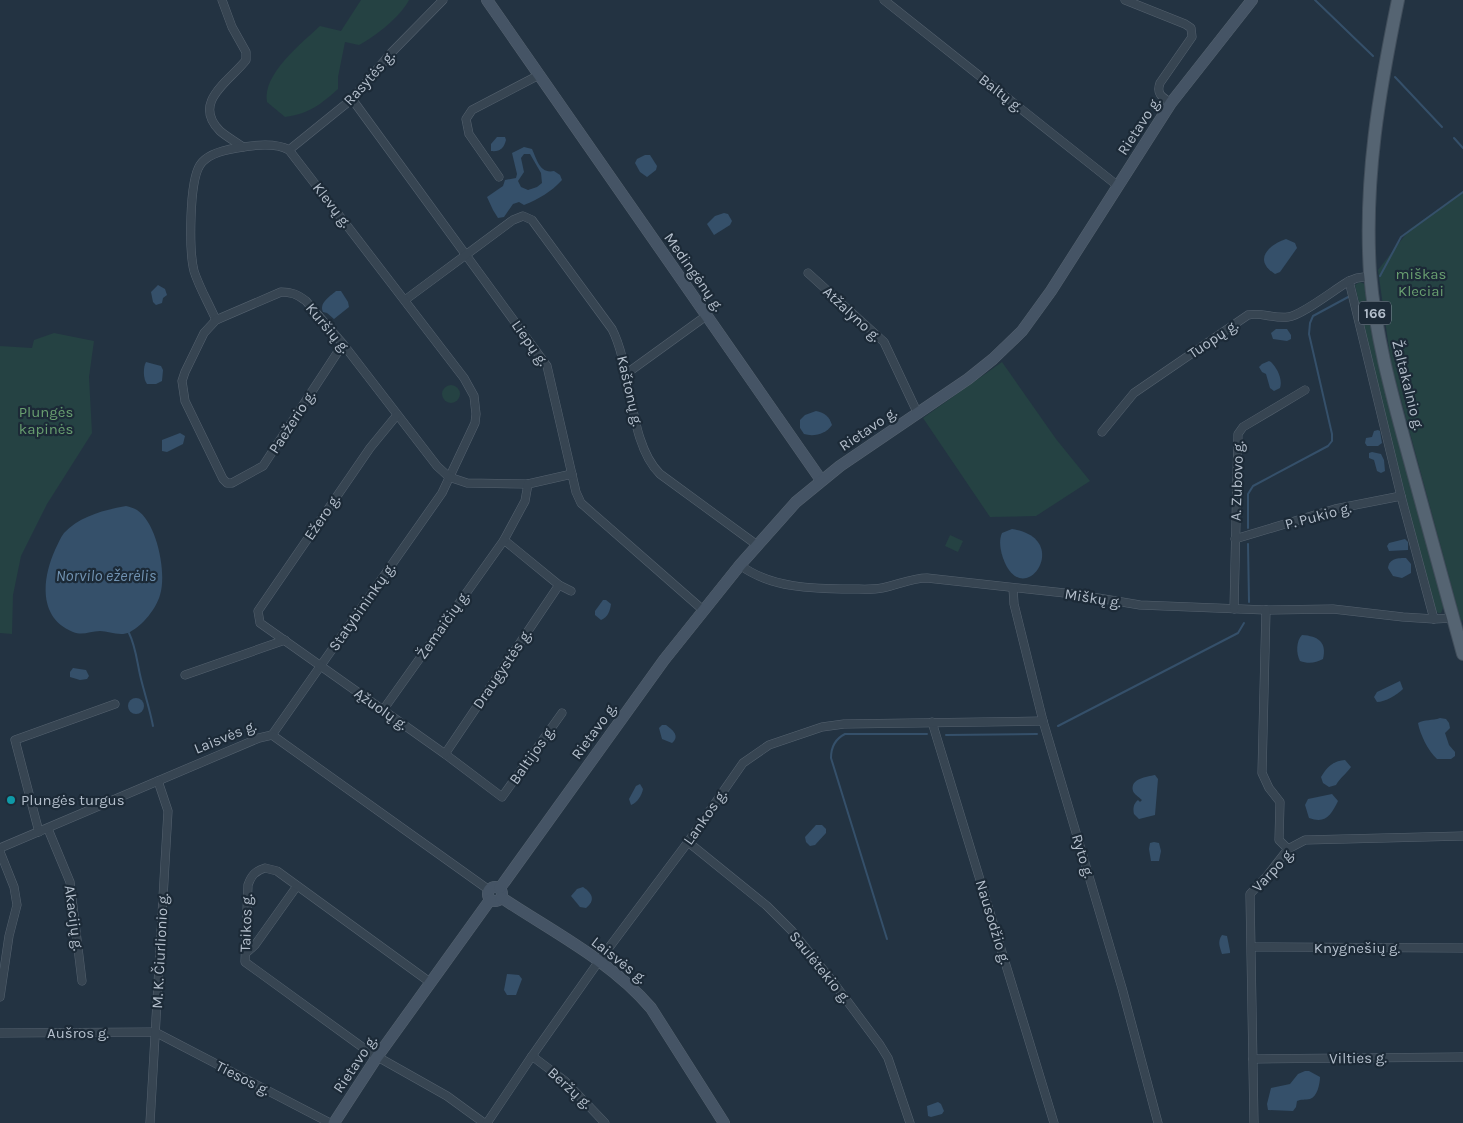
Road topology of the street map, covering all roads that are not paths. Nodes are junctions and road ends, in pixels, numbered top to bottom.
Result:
1 (222, 0) edge
2 (444, 0) edge
3 (487, 0) edge
4 (884, 0) edge
5 (1125, 0) edge
6 (1252, 0) edge
7 (1398, 0) edge
8 (541, 78) junction
9 (352, 100) junction
10 (1171, 103) junction
11 (243, 147) junction
12 (289, 150) junction
13 (499, 177) dead end
14 (1118, 186) junction
15 (465, 255) junction
16 (808, 273) dead end
17 (1371, 276) junction
18 (1349, 281) junction
19 (405, 300) junction
20 (706, 316) junction
21 (216, 320) junction
22 (342, 344) junction
23 (626, 372) junction
24 (1305, 390) dead end
25 (918, 414) junction
26 (397, 415) junction
27 (1102, 432) dead end
28 (572, 474) junction
29 (448, 477) junction
30 (821, 480) junction
31 (227, 483) joint
32 (528, 484) junction
33 (1401, 496) junction
34 (1236, 539) junction
35 (504, 540) junction
36 (757, 545) junction
37 (740, 564) junction
38 (560, 585) junction
39 (1013, 588) junction
40 (571, 591) dead end
41 (1234, 608) junction
42 (703, 610) junction
43 (1266, 610) junction
44 (1434, 619) junction
45 (260, 622) joint
46 (1457, 623) edge
47 (285, 640) junction
48 (1463, 654) edge
49 (320, 666) junction
50 (185, 675) dead end
51 (115, 704) dead end
52 (383, 710) junction
53 (562, 712) dead end
54 (1043, 721) junction
55 (932, 722) junction
56 (272, 735) junction
57 (445, 754) junction
58 (158, 781) junction
59 (502, 797) joint
60 (48, 829) junction
61 (39, 832) junction
62 (1463, 836) edge
63 (688, 842) junction
64 (0, 848) edge
65 (1288, 850) junction
66 (0, 852) edge
67 (297, 886) junction
68 (495, 894) junction
69 (1252, 947) junction
70 (1463, 948) edge
71 (246, 953) junction
72 (599, 961) junction
73 (82, 980) dead end
74 (430, 984) junction
75 (0, 997) edge
76 (156, 1032) junction
77 (0, 1033) edge
78 (532, 1056) junction
79 (377, 1057) junction
80 (1463, 1057) edge
81 (1253, 1059) junction
82 (150, 1123) edge
83 (332, 1123) edge
84 (486, 1123) edge
85 (605, 1123) edge
86 (724, 1123) edge
87 (910, 1123) edge
88 (1054, 1123) edge
89 (1158, 1123) edge
90 (1254, 1123) edge

1 - 11 street
2 - 9 street, Rasytės g.
3 - 8 main road, Medingėnų g.
4 - 14 street, Baltų g.
5 - 10 street
6 - 10 main road, Rietavo g.
7 - 17 main road, Žaltakalnio g. / 166
8 - 13 street
8 - 20 main road, Medingėnų g.
9 - 12 street, Rasytės g.
9 - 15 street, Liepų g.
10 - 14 main road, Rietavo g.
11 - 12 street
11 - 21 street
12 - 19 street, Klevų g.
14 - 25 main road, Rietavo g.
15 - 19 street
15 - 23 street, Kaštonų g.
15 - 28 street, Liepų g.
16 - 25 street, Atžalyno g.
17 - 18 street, Tuopų g.
17 - 46 main road, Žaltakalnio g. / 166
18 - 27 street, Tuopų g.
18 - 33 street
19 - 29 street, Klevų g.
20 - 23 street
20 - 30 main road, Medingėnų g.
21 - 22 street, Kuršių g.
21 - 31 street, Kuršių g.
22 - 26 street, Kuršių g.
22 - 31 street, Paežerio g.
23 - 36 street, Kaštonų g.
24 - 34 street, A. Zubovo g.
25 - 30 main road, Rietavo g.
26 - 29 street, Kuršių g.
26 - 45 street, Ežero g.
28 - 32 street
28 - 42 street, Liepų g.
29 - 32 street
29 - 49 street, Statybininkų g.
30 - 36 main road, Rietavo g.
32 - 35 street, Žemaičių g.
33 - 34 street, P. Pukio g.
33 - 44 street
34 - 41 street, A. Zubovo g.
35 - 38 street
35 - 52 street, Žemaičių g.
36 - 37 main road, Rietavo g.
37 - 39 street, Miškų g.
37 - 42 main road, Rietavo g.
38 - 40 street
38 - 57 street, Draugystės g.
39 - 41 street, Miškų g.
39 - 54 street, Ryto g.
41 - 43 street, Miškų g.
42 - 68 main road, Rietavo g.
43 - 44 street, Miškų g.
43 - 65 street
44 - 46 street, Miškų g.
45 - 47 street, Ąžuolų g.
46 - 48 main road, Žaltakalnio g. / 166
47 - 49 street, Ąžuolų g.
47 - 50 street
49 - 52 street, Ąžuolų g.
49 - 56 street, Statybininkų g.
51 - 61 street
52 - 57 street, Ąžuolų g.
53 - 59 street, Baltijos g.
54 - 55 street, Lankos g.
54 - 89 street, Ryto g.
55 - 63 street, Lankos g.
55 - 88 street, Nausodžio g.
56 - 58 street, Laisvės g.
56 - 68 street, Laisvės g.
57 - 59 street, Ąžuolų g.
58 - 60 street, Laisvės g.
58 - 76 street, M. K. Čiurlionio g.
60 - 61 street, Laisvės g.
60 - 73 street, Akacijų g.
61 - 64 street, Laisvės g.
62 - 65 street, Varpo g.
63 - 72 street, Lankos g.
63 - 87 street, Saulėtekio g.
65 - 69 street, Varpo g.
66 - 75 street
67 - 71 street
67 - 71 street, Taikos g.
67 - 74 street, Taikos g.
68 - 72 main road, Laisvės g.
68 - 74 main road, Rietavo g.
69 - 70 street, Knygnešių g.
69 - 81 street, Varpo g.
71 - 79 street, Taikos g.
72 - 78 street, Lankos g.
72 - 86 main road, Laisvės g.
74 - 79 main road, Rietavo g.
76 - 77 street, Aušros g.
76 - 82 street, M. K. Čiurlionio g.
76 - 83 street, Tiesos g.
78 - 84 street, Lankos g.
78 - 85 street, Beržų g.
79 - 83 main road, Rietavo g.
79 - 84 street, Taikos g.
80 - 81 street, Vilties g.
81 - 90 street, Varpo g.

